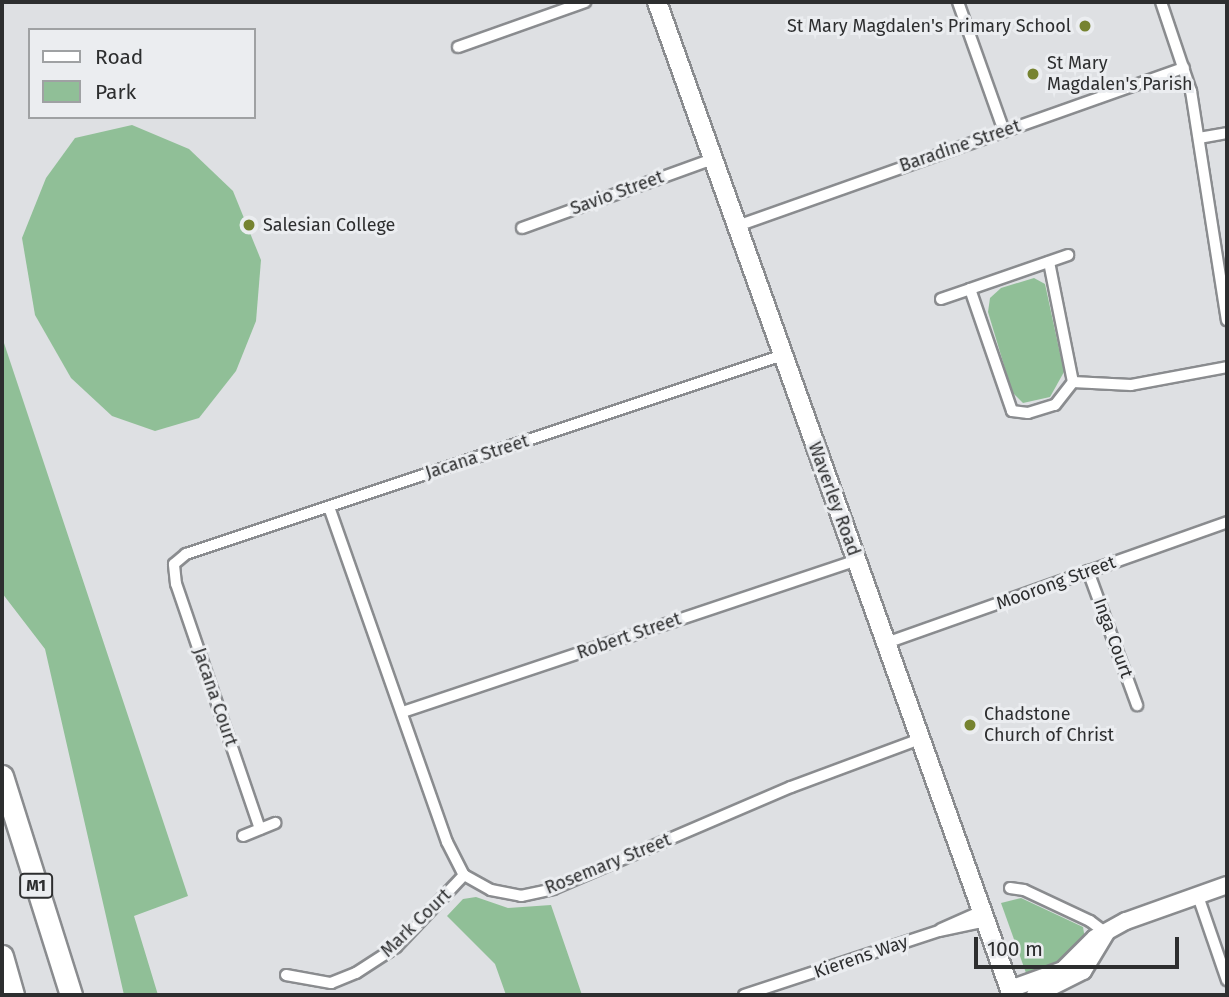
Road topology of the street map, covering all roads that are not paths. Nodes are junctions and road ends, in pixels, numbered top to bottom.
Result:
1 (585, 2) edge
2 (657, 2) edge
3 (958, 2) edge
4 (1161, 2) edge
5 (458, 47) dead end
6 (1184, 68) junction
7 (1004, 131) junction
8 (1227, 133) edge
9 (1199, 138) junction
10 (713, 159) junction
11 (737, 226) junction
12 (522, 228) dead end
13 (1068, 255) dead end
14 (1049, 262) junction
15 (970, 289) junction
16 (941, 299) dead end
17 (1227, 320) edge
18 (783, 355) junction
19 (1227, 367) edge
20 (1073, 382) junction
21 (329, 507) junction
22 (1227, 522) edge
23 (856, 560) junction
24 (174, 564) joint
25 (1088, 571) junction
26 (886, 643) junction
27 (1137, 705) dead end
28 (403, 712) junction
29 (920, 739) junction
30 (2, 776) edge
31 (276, 823) dead end
32 (260, 829) junction
33 (243, 836) dead end
34 (464, 875) junction
35 (1227, 885) edge
36 (1010, 888) dead end
37 (1198, 896) junction
38 (984, 916) junction
39 (1106, 933) junction
40 (2, 956) edge
41 (286, 975) dead end
42 (1227, 980) edge
43 (1011, 992) edge
44 (13, 995) edge
45 (71, 995) edge
46 (752, 995) edge
47 (1035, 995) edge

1 - 5 street
2 - 10 main road, Waverley Road
3 - 7 street
4 - 6 street
6 - 7 street, Baradine Street
6 - 9 street
7 - 11 street, Baradine Street
8 - 9 street
9 - 17 street
10 - 11 main road, Waverley Road
10 - 12 street, Savio Street
11 - 18 main road, Waverley Road
13 - 14 street
14 - 15 street
14 - 20 street
15 - 16 street
15 - 20 street
18 - 21 street, Jacana Street
18 - 23 main road, Waverley Road
19 - 20 street
21 - 24 street, Jacana Street
21 - 28 street
22 - 25 street, Moorong Street
23 - 26 main road, Waverley Road
23 - 28 street, Robert Street
24 - 32 street, Jacana Court
25 - 26 street, Moorong Street
25 - 27 street, Inga Court
26 - 29 main road, Waverley Road
28 - 34 street
29 - 34 street, Rosemary Street
29 - 38 main road, Waverley Road
30 - 45 highway, M1
31 - 32 street
32 - 33 street
34 - 41 street, Mark Court
35 - 37 street
36 - 39 street
37 - 39 street
37 - 42 street
38 - 43 main road, Waverley Road
38 - 46 street, Kierens Way
39 - 43 street
39 - 47 street
40 - 44 highway

